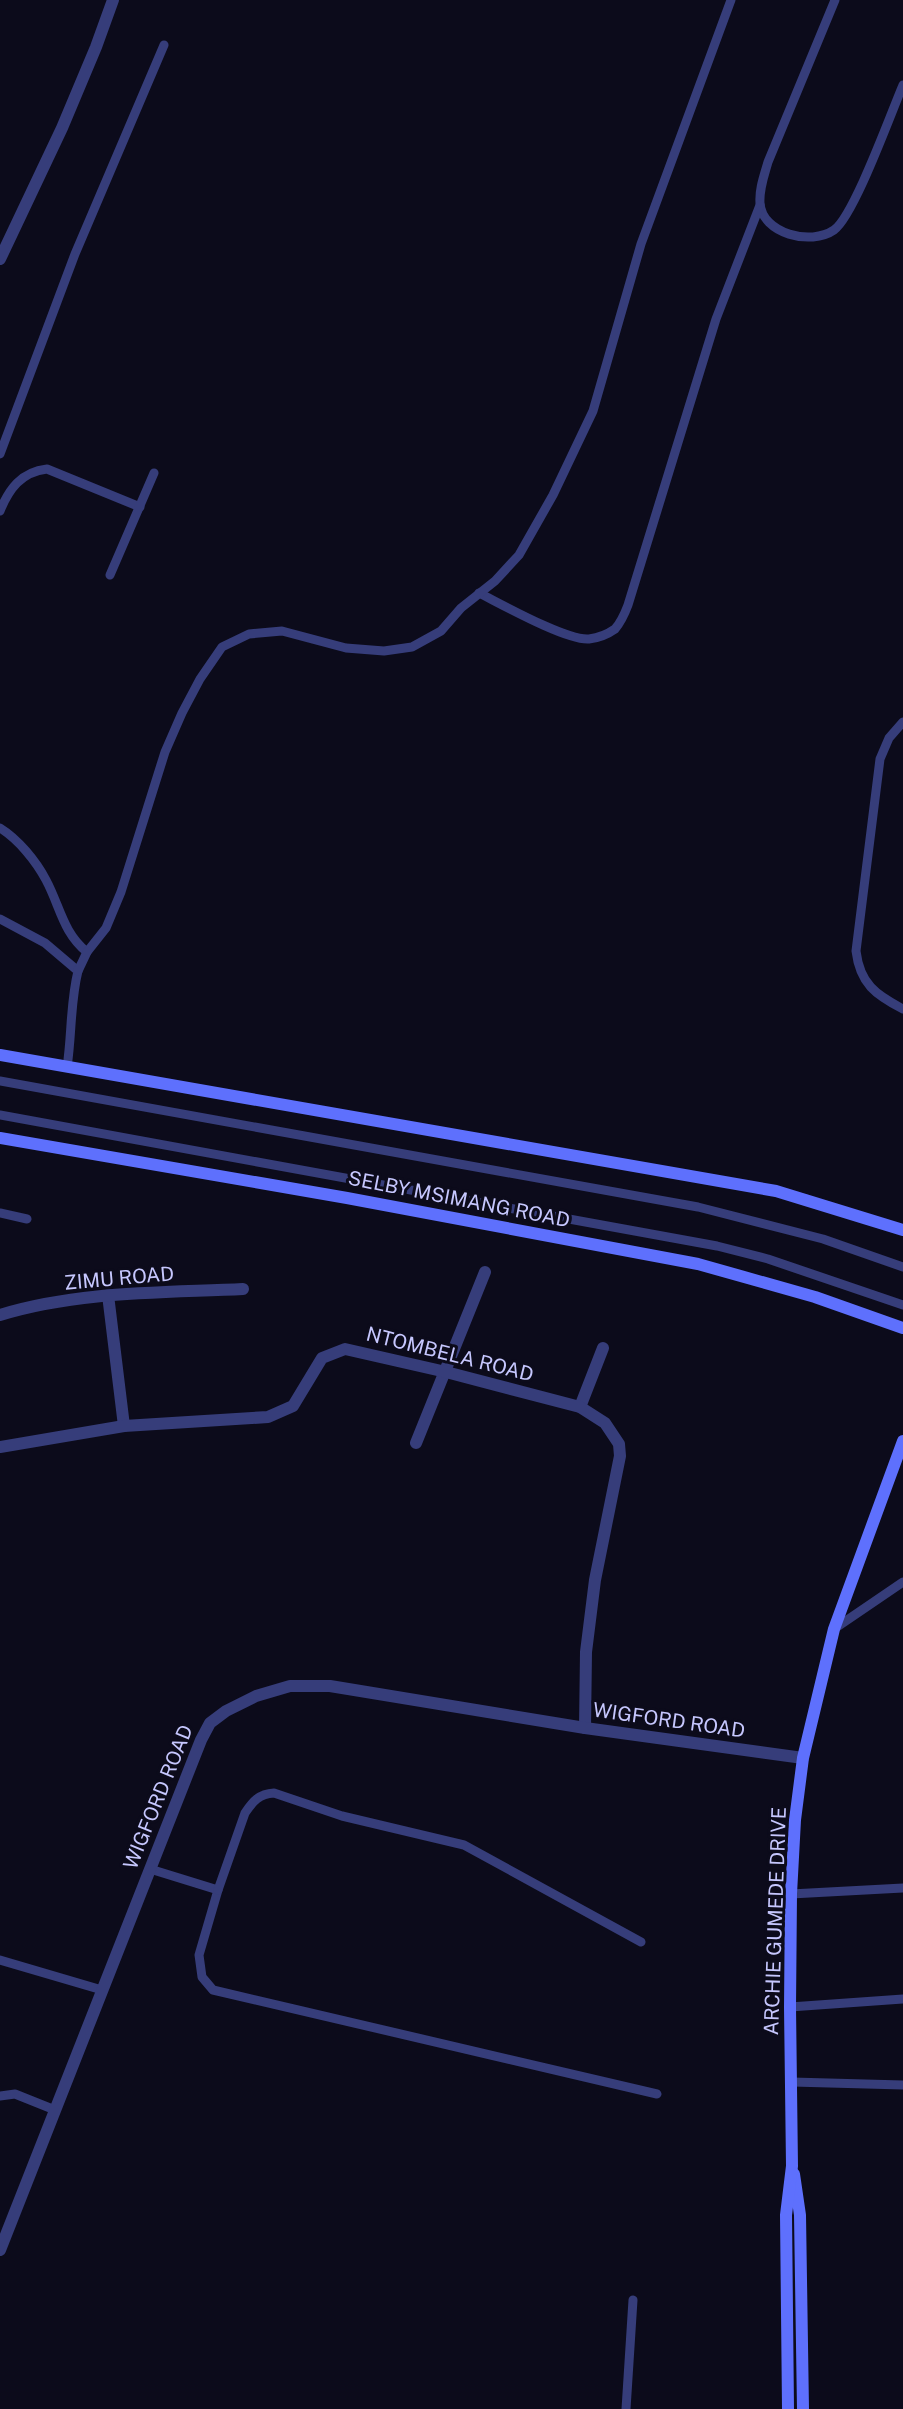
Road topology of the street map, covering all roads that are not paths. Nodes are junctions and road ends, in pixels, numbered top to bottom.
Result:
1 (113, 0) edge
2 (731, 0) edge
3 (835, 0) edge
4 (164, 45) dead end
5 (903, 85) edge
6 (760, 205) junction
7 (0, 259) edge
8 (0, 454) edge
9 (154, 473) dead end
10 (140, 507) junction
11 (0, 511) edge
12 (110, 575) dead end
13 (479, 593) junction
14 (903, 722) edge
15 (0, 828) edge
16 (0, 919) edge
17 (87, 952) junction
18 (78, 971) junction
19 (903, 1009) edge
20 (0, 1055) edge
21 (67, 1067) junction
22 (0, 1081) edge
23 (0, 1115) edge
24 (0, 1138) edge
25 (0, 1213) edge
26 (27, 1219) dead end
27 (903, 1230) edge
28 (903, 1267) edge
29 (485, 1272) dead end
30 (243, 1289) dead end
31 (108, 1295) junction
32 (903, 1305) edge
33 (0, 1315) edge
34 (903, 1328) edge
35 (603, 1348) dead end
36 (446, 1372) junction
37 (580, 1407) junction
38 (124, 1426) junction
39 (903, 1441) edge
40 (416, 1443) dead end
41 (0, 1447) edge
42 (903, 1582) edge
43 (834, 1629) junction
44 (585, 1728) junction
45 (803, 1758) junction
46 (150, 1869) junction
47 (903, 1888) edge
48 (218, 1890) junction
49 (791, 1894) junction
50 (641, 1942) dead end
51 (0, 1960) edge
52 (102, 1990) junction
53 (903, 1999) edge
54 (790, 2007) junction
55 (792, 2082) junction
56 (903, 2085) edge
57 (657, 2094) dead end
58 (0, 2096) edge
59 (55, 2110) junction
60 (792, 2166) junction
61 (0, 2250) edge
62 (633, 2300) dead end
63 (626, 2409) edge
64 (788, 2409) edge
65 (803, 2409) edge

1 - 7 street
2 - 13 lane
3 - 6 lane
4 - 8 lane
5 - 6 lane
6 - 13 lane
9 - 10 lane
10 - 11 lane
10 - 12 lane
13 - 17 lane
14 - 19 lane
15 - 17 lane
16 - 18 lane
17 - 18 lane
18 - 21 lane
20 - 21 main road
21 - 27 main road
22 - 28 lane
23 - 32 lane
24 - 34 main road, SELBY MSIMANG ROAD
25 - 26 lane
29 - 36 street
30 - 31 street, ZIMU ROAD
31 - 33 street, ZIMU ROAD
31 - 38 street
35 - 37 street
36 - 37 street, NTOMBELA ROAD
36 - 38 street, NTOMBELA ROAD
36 - 40 street
37 - 44 street, NTOMBELA ROAD
38 - 41 street, NTOMBELA ROAD
39 - 43 main road, ARCHIE GUMEDE DRIVE
42 - 43 lane
43 - 45 main road, ARCHIE GUMEDE DRIVE
44 - 45 street, WIGFORD ROAD
44 - 46 street, WIGFORD ROAD
45 - 49 main road, ARCHIE GUMEDE DRIVE
46 - 48 lane
46 - 52 street, WIGFORD ROAD
47 - 49 lane
48 - 50 lane
48 - 57 lane
49 - 54 main road, ARCHIE GUMEDE DRIVE
51 - 52 lane
52 - 59 street, WIGFORD ROAD
53 - 54 lane
54 - 55 main road, ARCHIE GUMEDE DRIVE
55 - 56 lane
55 - 60 main road, ARCHIE GUMEDE DRIVE
58 - 59 lane
59 - 61 street, WIGFORD ROAD
60 - 64 main road, ARCHIE GUMEDE DRIVE
60 - 65 main road, ARCHIE GUMEDE DRIVE
62 - 63 lane

